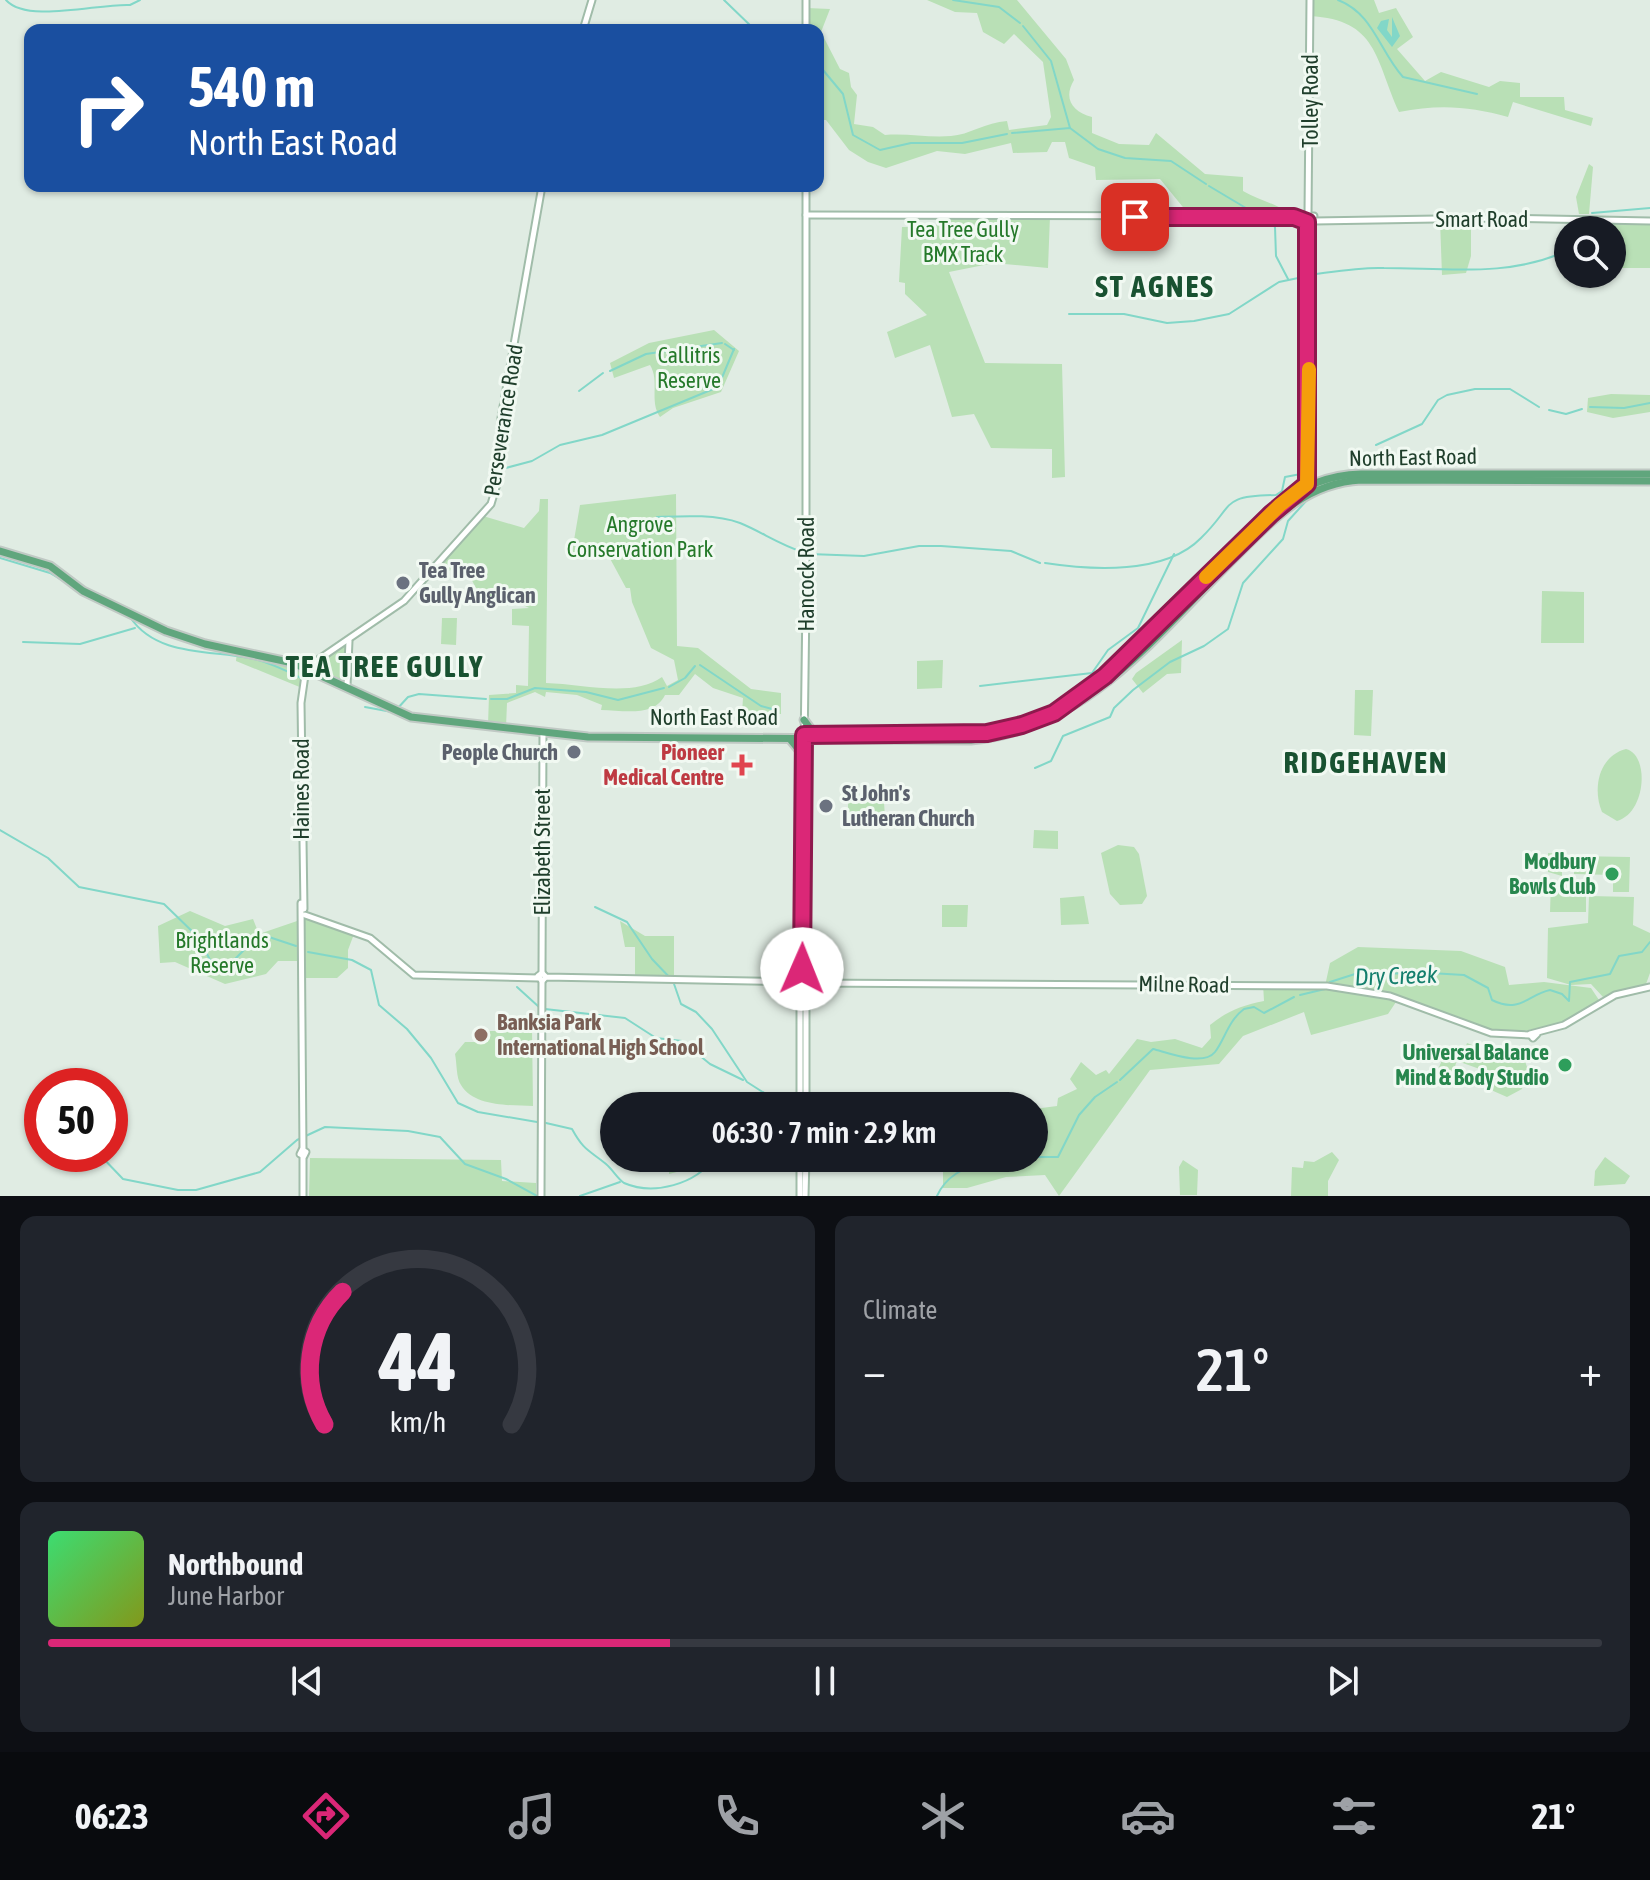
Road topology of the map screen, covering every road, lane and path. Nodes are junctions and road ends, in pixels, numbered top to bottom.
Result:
1 (592, 0) edge
2 (806, 0) edge
3 (1310, 0) edge
4 (585, 24) edge
5 (806, 24) edge
6 (541, 192) edge
7 (806, 192) edge
8 (806, 215) junction
9 (1310, 218) junction
10 (1650, 220) edge
11 (1650, 474) edge
12 (1312, 475) junction
13 (1650, 481) edge
14 (1333, 483) junction
15 (1305, 491) junction
16 (1270, 518) junction
17 (0, 551) edge
18 (344, 646) junction
19 (306, 668) junction
20 (347, 686) junction
21 (804, 720) junction
22 (546, 732) junction
23 (878, 734) junction
24 (815, 735) junction
25 (804, 737) junction
26 (789, 739) junction
27 (824, 739) junction
28 (892, 739) junction
29 (804, 756) junction
30 (303, 913) junction
31 (542, 977) junction
32 (804, 980) junction
33 (1650, 987) edge
34 (803, 1092) edge
35 (801, 1172) edge
36 (805, 1172) edge
37 (303, 1196) edge
38 (541, 1196) edge
39 (803, 1196) edge

1 - 4 main road
2 - 5 main road
3 - 9 main road, Tolley Road
6 - 18 main road, Perseverance Road
7 - 8 main road, Hancock Road
8 - 9 main road, Smart Road
8 - 21 main road, Hancock Road
9 - 10 main road, Smart Road
9 - 12 main road, Tolley Road
11 - 12 main road, North East Road
12 - 14 main road
12 - 15 main road, North East Road
13 - 14 main road, North East Road
14 - 15 main road, North East Road
15 - 16 main road, North East Road
16 - 23 main road, North East Road
16 - 28 main road, North East Road
17 - 19 main road, North East Road
18 - 19 main road
18 - 20 main road
19 - 20 main road, North East Road
19 - 30 main road, Haines Road
20 - 22 main road, North East Road
21 - 24 main road
21 - 25 main road, Hancock Road
22 - 25 main road, North East Road
22 - 26 main road, North East Road
22 - 31 main road, Elizabeth Street
23 - 24 main road, North East Road
23 - 28 main road
24 - 25 main road, North East Road
25 - 26 main road, North East Road
25 - 27 main road, North East Road
25 - 29 main road, Hancock Road
26 - 29 main road
27 - 28 main road, North East Road
27 - 29 main road
29 - 32 main road, Hancock Road
30 - 31 main road, Milne Road
30 - 37 main road
31 - 32 main road, Milne Road
31 - 38 main road, Elizabeth Street
32 - 33 main road, Milne Road
32 - 34 main road, Hancock Road
35 - 39 main road
36 - 39 main road

